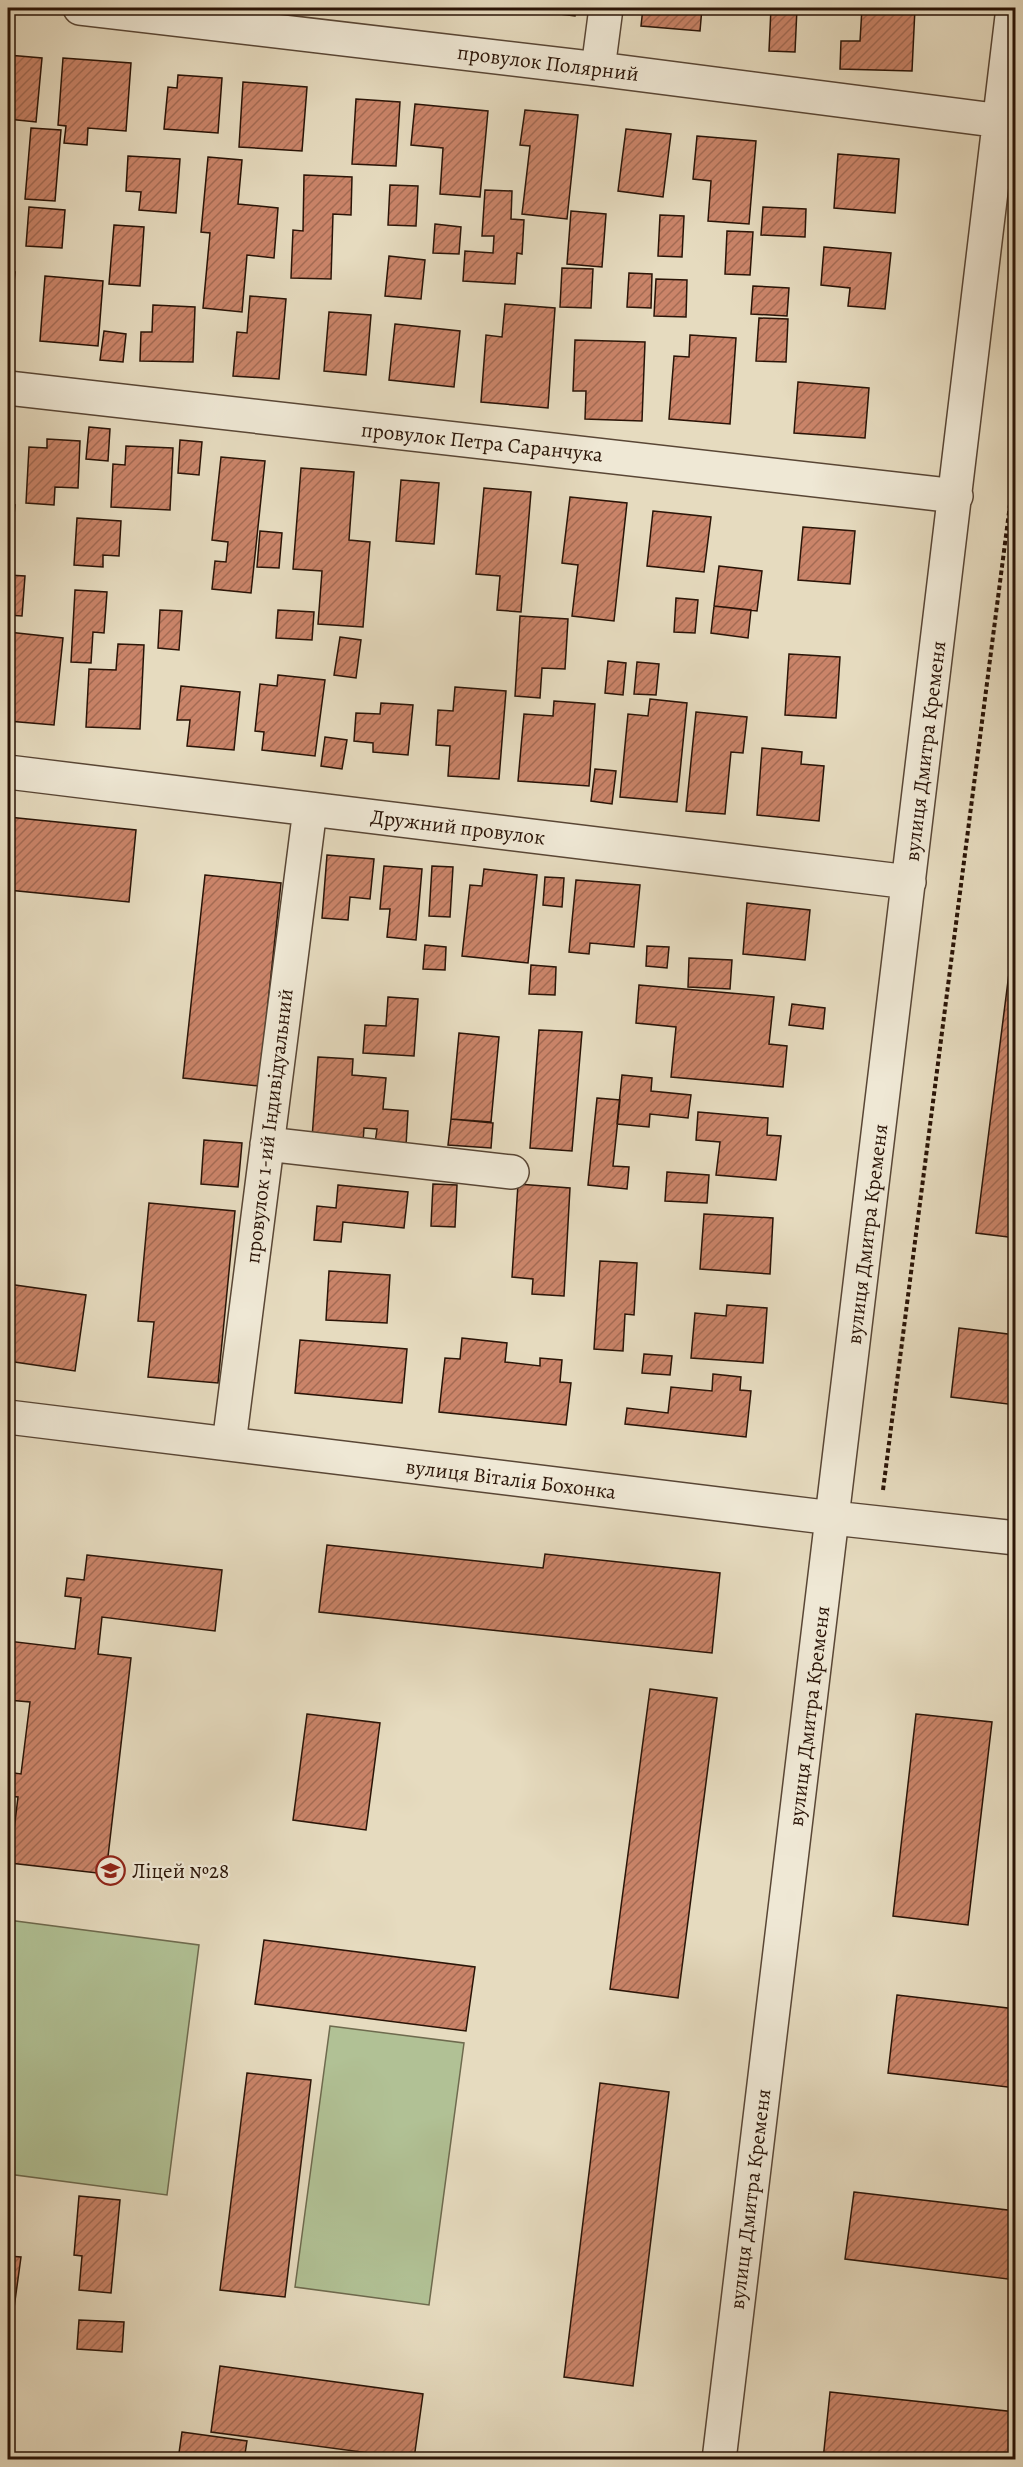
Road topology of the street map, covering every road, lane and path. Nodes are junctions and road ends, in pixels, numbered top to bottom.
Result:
1 (80, 8) edge
2 (606, 8) edge
3 (1013, 8) edge
4 (598, 69) junction
5 (1008, 123) edge
6 (8, 388) edge
7 (1016, 458) edge
8 (956, 496) junction
9 (8, 772) edge
10 (310, 809) junction
11 (909, 882) junction
12 (267, 1144) junction
13 (512, 1172) dead end
14 (8, 1417) edge
15 (229, 1444) junction
16 (833, 1518) junction
17 (879, 1523) junction
18 (1016, 1538) edge
19 (719, 2460) edge

1 - 4 street, провулок Полярний
2 - 4 street
3 - 5 street, вулиця Дмитра Кременя
4 - 5 street, провулок Полярний
5 - 8 street, вулиця Дмитра Кременя
6 - 8 street, провулок Петра Саранчука
7 - 17 path
8 - 11 street, вулиця Дмитра Кременя
9 - 10 street, Дружний провулок
10 - 11 street, Дружний провулок
10 - 12 street, провулок 1-ий Індивідуальний
11 - 16 street, вулиця Дмитра Кременя
12 - 13 street
12 - 15 street, провулок 1-ий Індивідуальний
14 - 15 street, вулиця Віталія Бохонка
15 - 16 street, вулиця Віталія Бохонка
16 - 17 street, вулиця Віталія Бохонка
16 - 19 street, вулиця Дмитра Кременя
17 - 18 street, вулиця Віталія Бохонка

